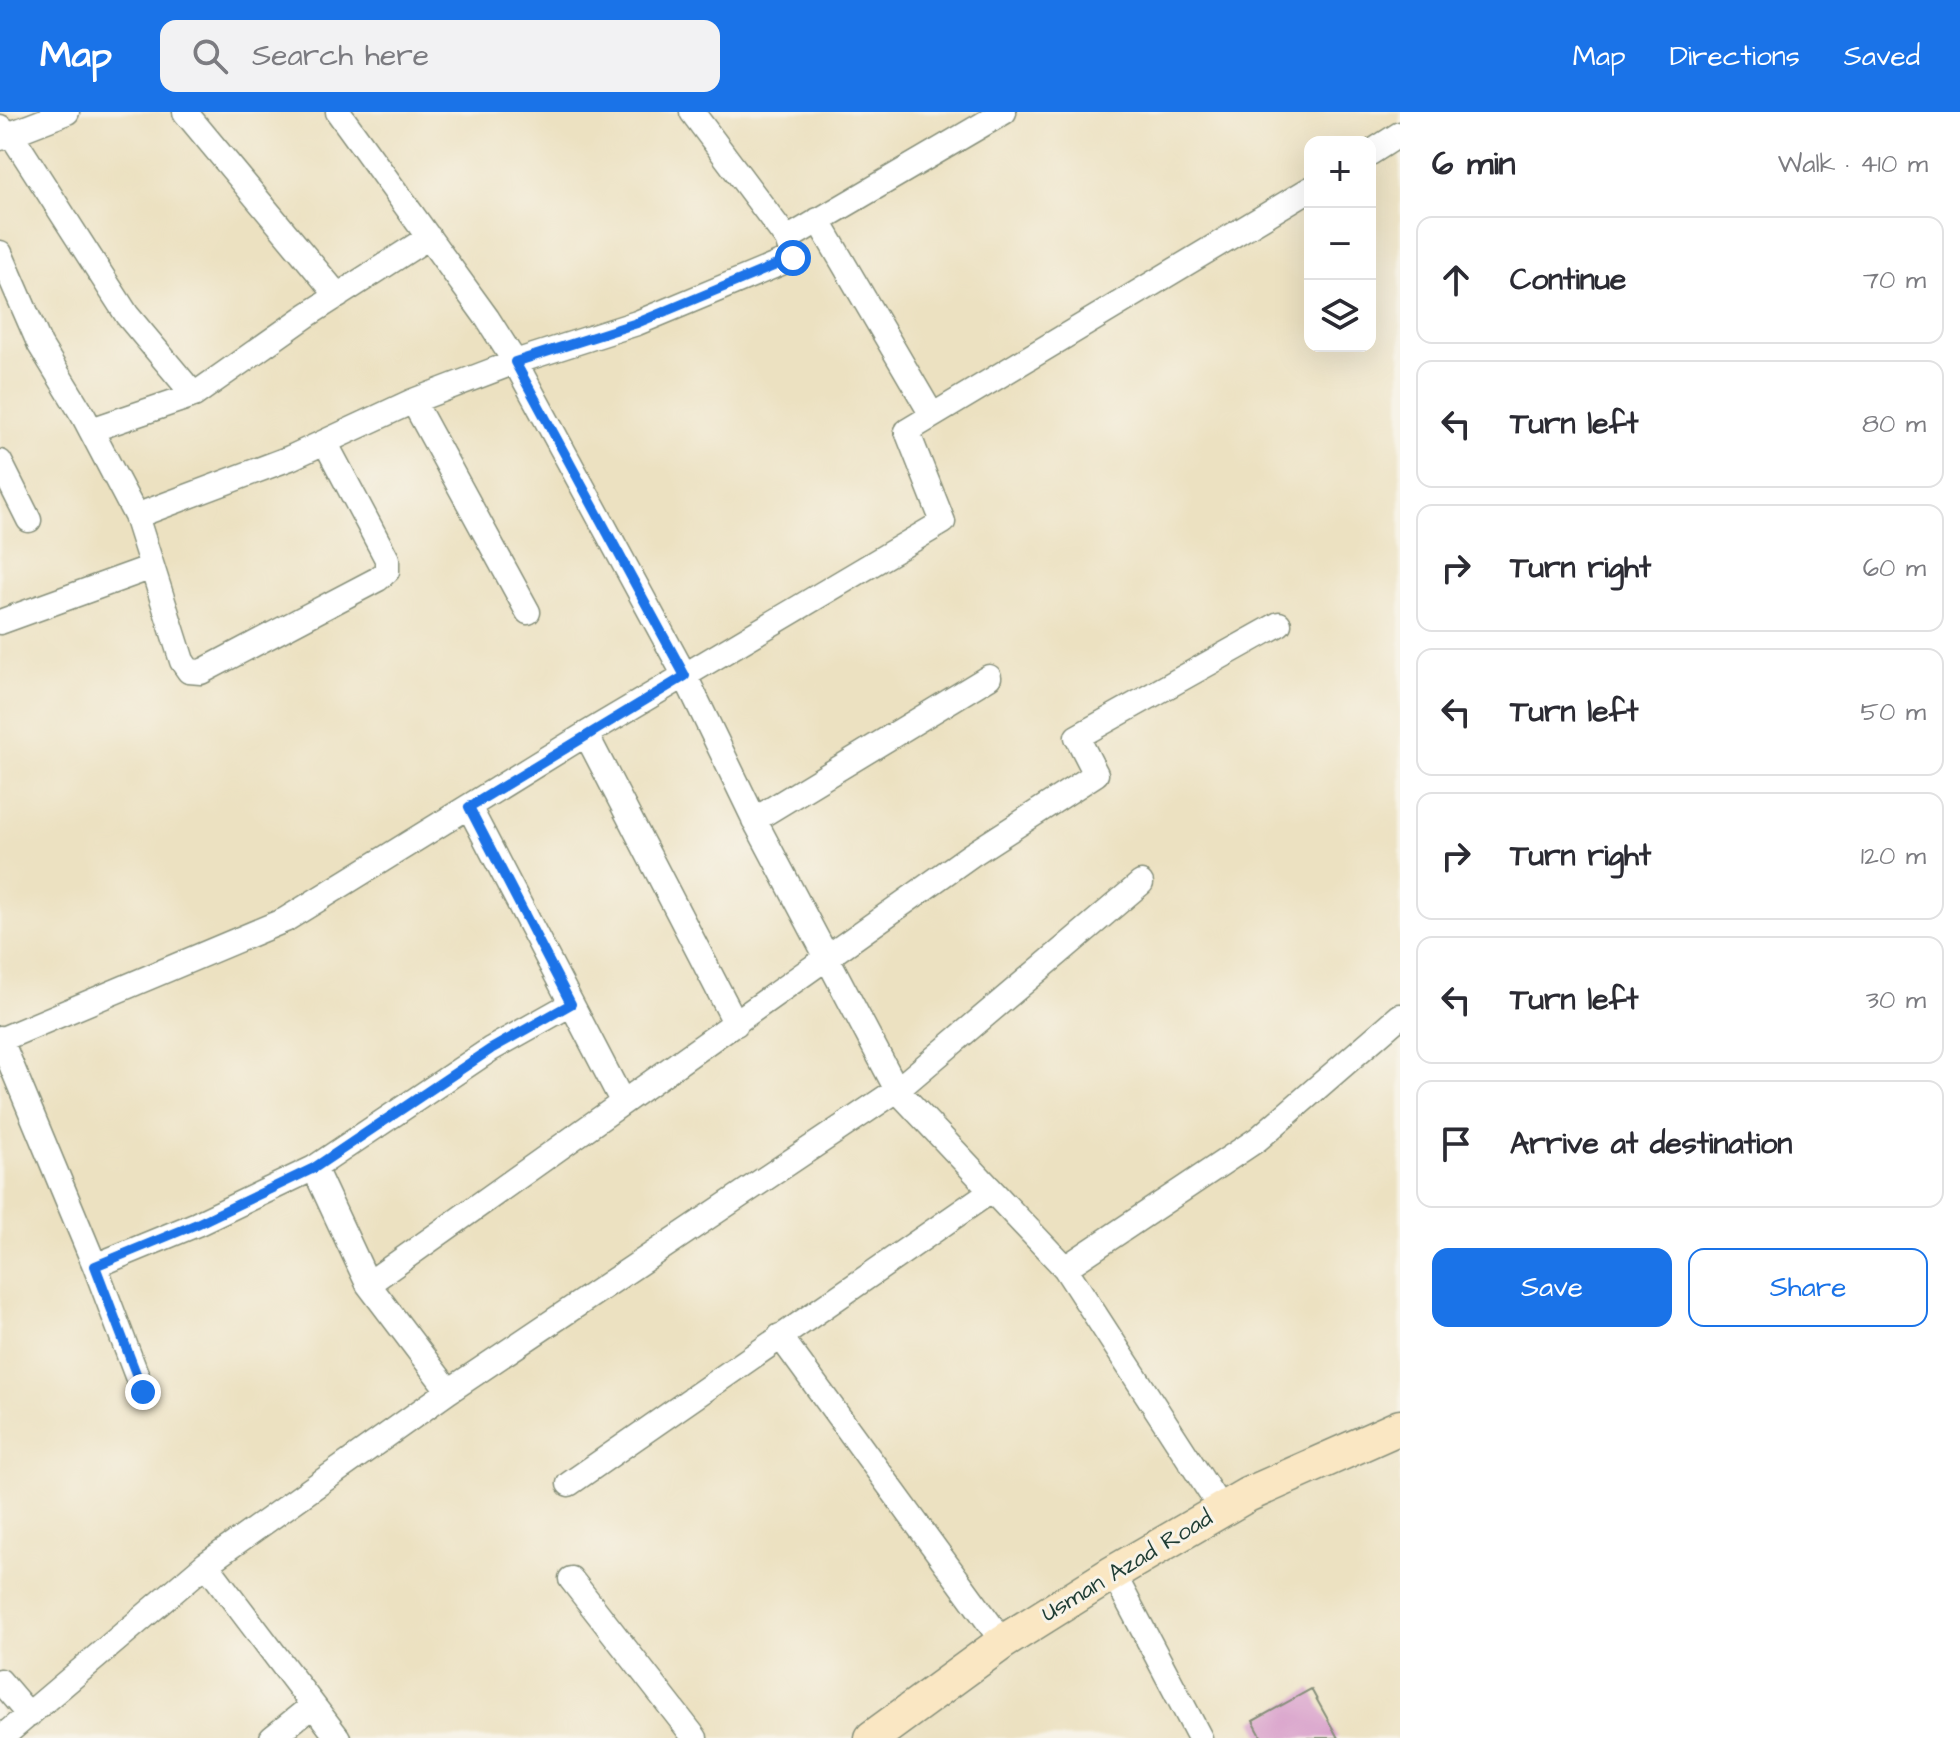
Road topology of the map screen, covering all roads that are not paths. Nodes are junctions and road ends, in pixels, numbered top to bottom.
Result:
1 (67, 112) edge
2 (185, 112) edge
3 (338, 112) edge
4 (692, 112) edge
5 (1004, 112) edge
6 (4, 133) edge
7 (1400, 134) edge
8 (1376, 149) edge
9 (1304, 193) edge
10 (818, 220) junction
11 (429, 237) junction
12 (787, 239) junction
13 (0, 253) edge
14 (338, 296) junction
15 (515, 362) junction
16 (194, 395) junction
17 (413, 401) junction
18 (932, 415) junction
19 (91, 430) junction
20 (325, 442) junction
21 (0, 462) edge
22 (136, 516) junction
23 (29, 520) dead end
24 (152, 567) junction
25 (528, 612) dead end
26 (0, 622) edge
27 (1279, 624) dead end
28 (685, 676) junction
29 (989, 677) dead end
30 (586, 734) junction
31 (469, 807) junction
32 (754, 820) junction
33 (1141, 883) dead end
34 (828, 958) junction
35 (571, 1004) junction
36 (1400, 1016) edge
37 (736, 1024) junction
38 (0, 1039) edge
39 (9, 1090) edge
40 (897, 1090) junction
41 (622, 1101) junction
42 (314, 1168) junction
43 (991, 1191) junction
44 (95, 1266) junction
45 (1065, 1268) junction
46 (368, 1284) junction
47 (780, 1336) junction
48 (449, 1391) junction
49 (143, 1392) dead end
50 (1400, 1427) edge
51 (569, 1484) dead end
52 (1221, 1509) junction
53 (206, 1564) junction
54 (1113, 1573) junction
55 (571, 1579) dead end
56 (1003, 1642) junction
57 (0, 1681) edge
58 (313, 1705) junction
59 (29, 1715) junction
60 (1, 1738) edge
61 (272, 1738) edge
62 (338, 1738) edge
63 (695, 1738) edge
64 (872, 1738) edge
65 (1200, 1738) edge

1 - 6 street
2 - 14 street
3 - 11 street
4 - 12 street
5 - 10 street
6 - 16 street
7 - 8 street
9 - 18 street
10 - 12 street
10 - 18 street
11 - 14 street
11 - 15 street
12 - 15 street
13 - 19 street
14 - 16 street
15 - 17 street
15 - 28 street
16 - 19 street
17 - 20 street
17 - 25 street
18 - 28 street
19 - 22 street
20 - 22 street
20 - 24 street
21 - 23 street
22 - 24 street
24 - 26 street
27 - 34 street
28 - 30 street
28 - 32 street
29 - 32 street
30 - 31 street
30 - 37 street
31 - 35 street
31 - 38 street
32 - 34 street
33 - 40 street
34 - 37 street
34 - 40 street
35 - 41 street
35 - 42 street
36 - 45 street
37 - 41 street
38 - 39 street
39 - 44 street
40 - 43 street
40 - 48 street
41 - 46 street
42 - 44 street
42 - 46 street
43 - 45 street
43 - 47 street
44 - 49 street
45 - 52 street
46 - 48 street
47 - 51 street
47 - 56 street
48 - 53 street
50 - 52 main road, Usman Azad Road
52 - 54 main road, Usman Azad Road
53 - 58 street
53 - 59 street
54 - 56 main road, Usman Azad Road
54 - 65 street
55 - 63 street
56 - 64 main road, Usman Azad Road
57 - 59 street
58 - 61 street
58 - 62 street
59 - 60 street

